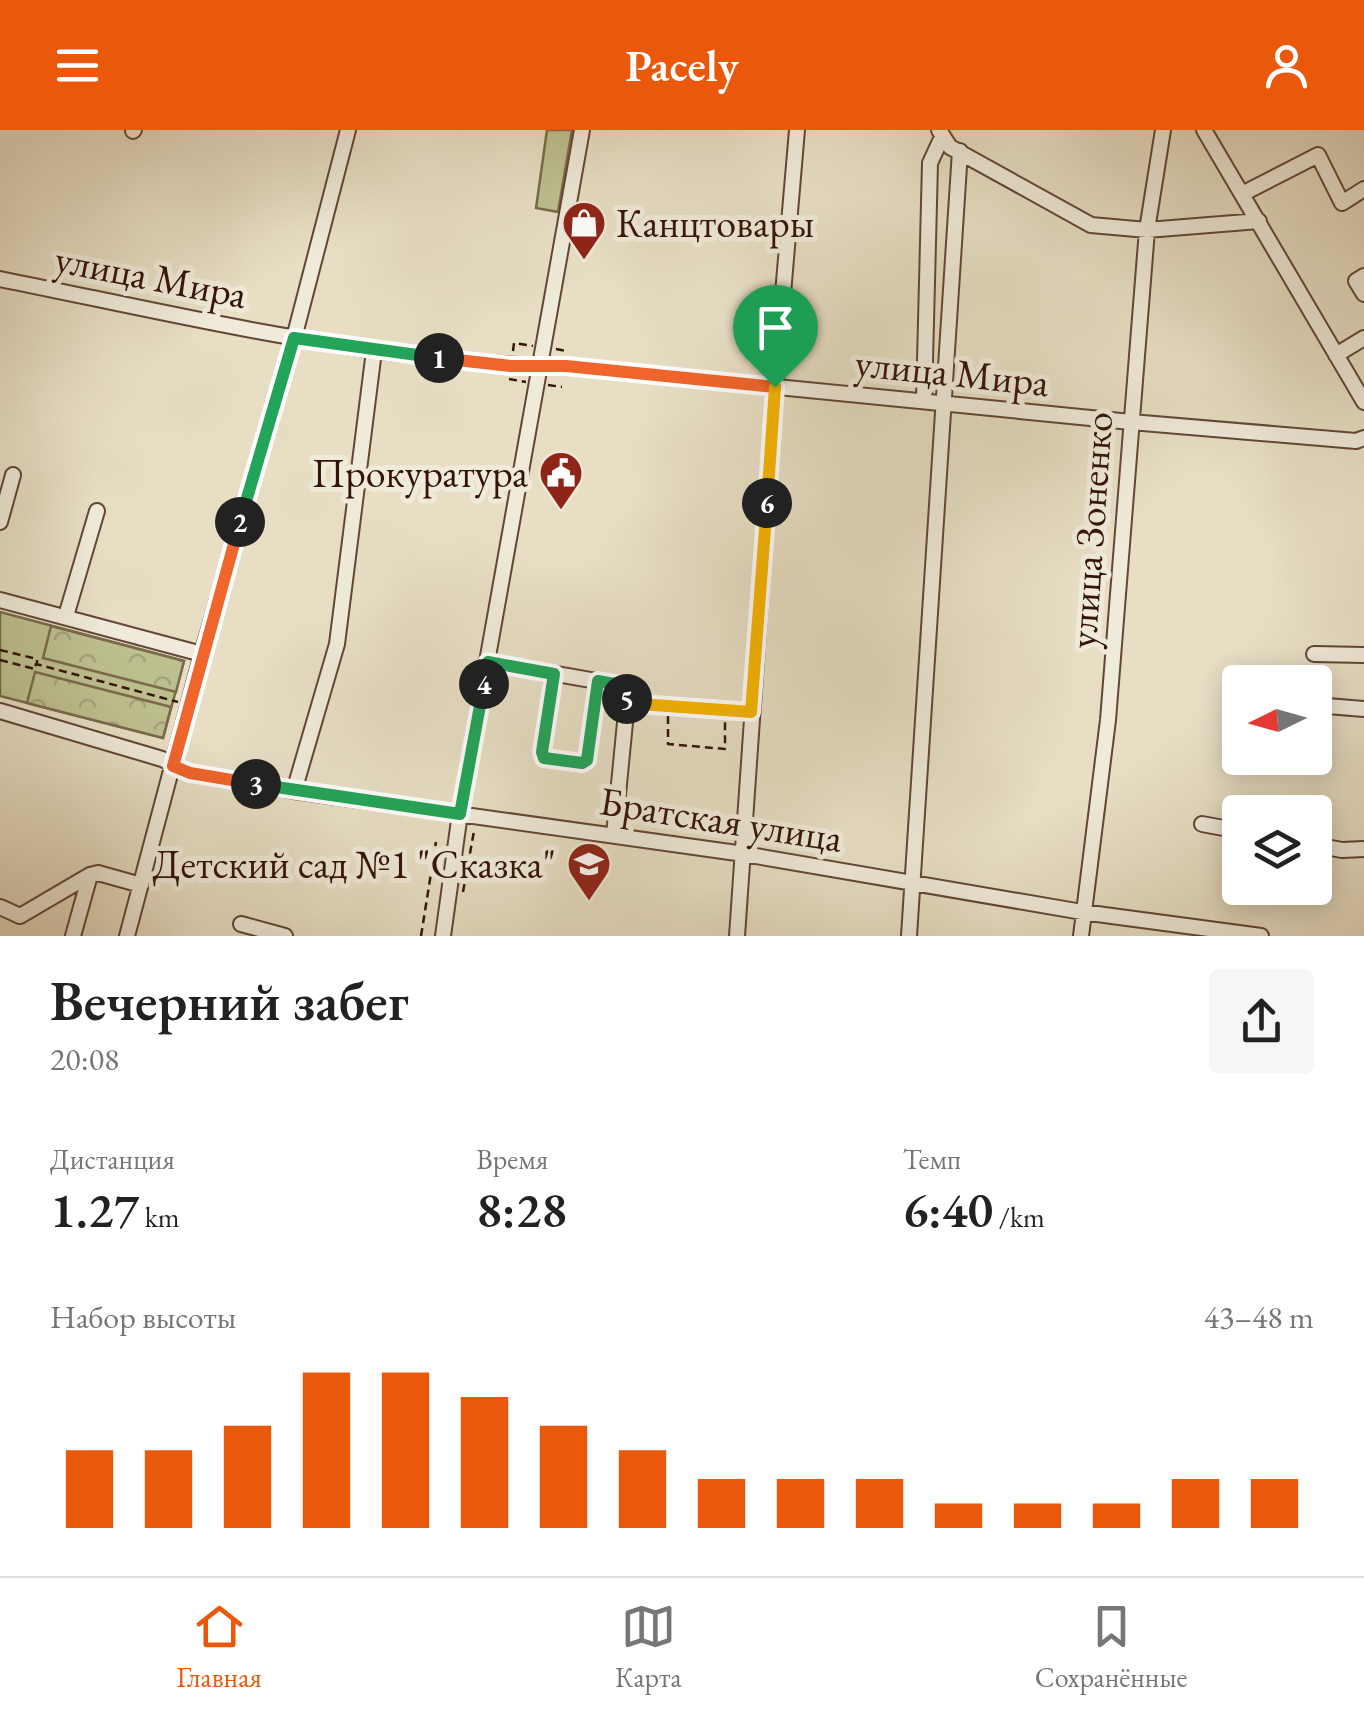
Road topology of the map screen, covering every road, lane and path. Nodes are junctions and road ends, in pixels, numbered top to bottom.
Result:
1 (348, 130) edge
2 (582, 130) edge
3 (797, 130) edge
4 (1163, 130) edge
5 (1204, 130) edge
6 (940, 134) edge
7 (960, 151) junction
8 (1364, 190) edge
9 (1242, 194) junction
10 (1258, 222) junction
11 (1146, 230) junction
12 (1364, 276) edge
13 (0, 279) edge
14 (1364, 294) edge
15 (294, 338) junction
16 (1364, 338) edge
17 (374, 351) junction
18 (1336, 355) junction
19 (541, 367) junction
20 (775, 387) junction
21 (924, 401) junction
22 (1364, 402) edge
23 (944, 404) junction
24 (1131, 422) junction
25 (1364, 438) edge
26 (12, 475) dead end
27 (97, 511) dead end
28 (0, 522) edge
29 (0, 600) edge
30 (66, 616) junction
31 (0, 650) edge
32 (202, 654) junction
33 (1314, 654) dead end
34 (1364, 655) edge
35 (0, 660) edge
36 (488, 662) junction
37 (36, 664) junction
38 (554, 674) junction
39 (598, 681) junction
40 (626, 703) junction
41 (190, 705) junction
42 (668, 706) junction
43 (1332, 706) edge
44 (1364, 709) edge
45 (726, 710) junction
46 (0, 711) edge
47 (751, 712) junction
48 (173, 766) junction
49 (294, 790) junction
50 (460, 814) junction
51 (481, 817) junction
52 (1202, 824) dead end
53 (1222, 828) edge
54 (614, 835) junction
55 (436, 842) dead end
56 (1332, 848) edge
57 (1364, 850) edge
58 (744, 854) junction
59 (90, 875) junction
60 (912, 881) junction
61 (141, 884) junction
62 (461, 900) dead end
63 (0, 908) edge
64 (1082, 912) junction
65 (241, 924) dead end
66 (73, 936) edge
67 (127, 936) edge
68 (285, 936) edge
69 (421, 936) edge
70 (443, 936) edge
71 (737, 936) edge
72 (909, 936) edge
73 (1081, 936) edge
74 (1261, 936) edge

1 - 15 street
2 - 19 street
3 - 20 street
4 - 11 street, улица Зоненко
5 - 9 street
6 - 7 street
6 - 21 street
7 - 11 street
7 - 23 street
8 - 9 street
9 - 10 street
10 - 11 street
10 - 18 street
11 - 24 street, улица Зоненко
12 - 14 street
13 - 15 street, улица Мира
15 - 17 street, улица Мира
15 - 32 street
16 - 18 street
17 - 19 street, улица Мира
17 - 49 street
18 - 22 street
19 - 20 street, улица Мира
19 - 36 street
20 - 21 street, улица Мира
20 - 47 street
21 - 23 street, улица Мира
23 - 24 street, улица Мира
23 - 60 street
24 - 25 street, улица Мира
24 - 64 street, улица Зоненко
26 - 28 street
27 - 30 street
29 - 30 street
30 - 32 street
31 - 37 path
32 - 41 street
33 - 34 street
35 - 37 path
36 - 38 street
36 - 50 street
37 - 41 path
38 - 39 street
38 - 39 street
39 - 40 street
40 - 42 street
40 - 54 street
41 - 48 street
42 - 45 street
42 - 45 path
43 - 44 street
45 - 47 street
46 - 48 street, Братская улица
47 - 58 street
48 - 49 street, Братская улица
48 - 61 street
49 - 50 street, Братская улица
50 - 51 street, Братская улица
50 - 70 street
51 - 54 street, Братская улица
51 - 62 path
52 - 53 street
54 - 58 street, Братская улица
55 - 69 path
56 - 57 street
58 - 60 street, Братская улица
58 - 71 street
59 - 61 street
59 - 63 street
59 - 66 street
60 - 64 street, Братская улица
60 - 72 street
61 - 67 street
64 - 73 street, улица Зоненко
64 - 74 street, Братская улица
65 - 68 street

